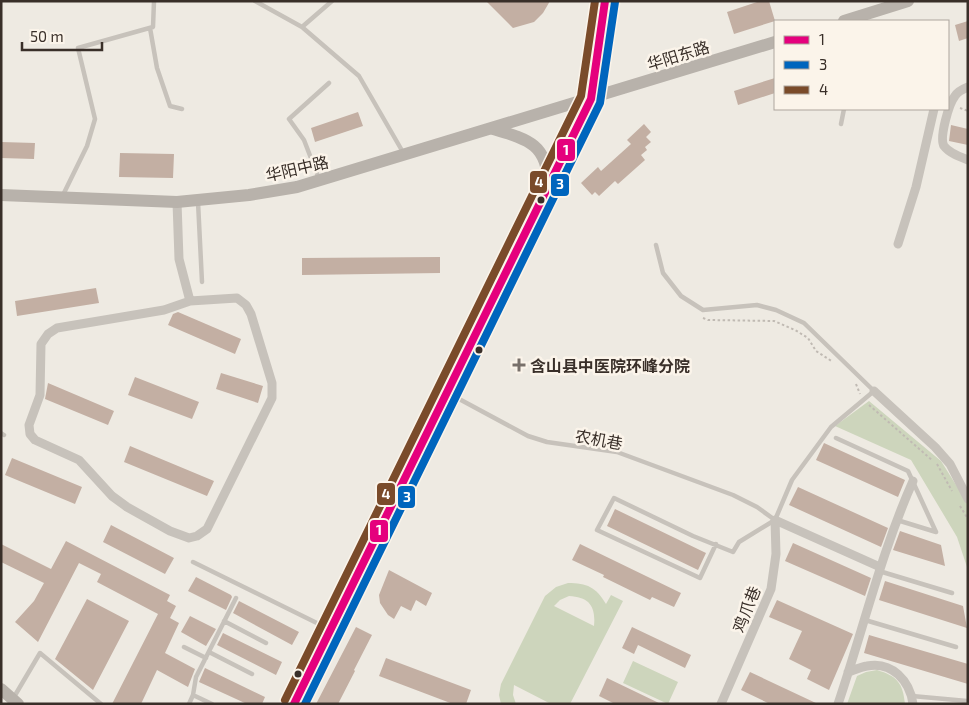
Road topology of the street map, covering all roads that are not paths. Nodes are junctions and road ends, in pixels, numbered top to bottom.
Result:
1 (154, 1) edge
2 (255, 1) edge
3 (332, 1) edge
4 (605, 1) edge
5 (908, 1) edge
6 (861, 19) edge
7 (302, 27) junction
8 (150, 28) junction
9 (774, 42) edge
10 (329, 83) dead end
11 (968, 87) edge
12 (591, 99) junction
13 (182, 109) dead end
14 (949, 109) edge
15 (844, 110) edge
16 (934, 110) edge
17 (949, 110) edge
18 (841, 124) dead end
19 (493, 129) junction
20 (405, 155) junction
21 (968, 160) edge
22 (320, 180) junction
23 (548, 186) junction
24 (1, 195) edge
25 (62, 198) junction
26 (198, 200) junction
27 (177, 202) junction
28 (898, 244) dead end
29 (656, 246) dead end
30 (202, 282) dead end
31 (190, 301) junction
32 (874, 391) junction
33 (447, 392) junction
34 (836, 438) dead end
35 (912, 481) junction
36 (968, 499) edge
37 (896, 519) junction
38 (775, 520) junction
39 (716, 544) junction
40 (193, 562) dead end
41 (880, 569) junction
42 (952, 593) dead end
43 (236, 598) dead end
44 (865, 620) junction
45 (224, 621) junction
46 (330, 629) junction
47 (266, 643) dead end
48 (184, 647) dead end
49 (956, 647) dead end
50 (209, 652) junction
51 (206, 658) junction
52 (848, 672) junction
53 (252, 674) dead end
54 (1, 689) edge
55 (193, 695) junction
56 (913, 700) edge
57 (967, 701) edge
58 (15, 702) edge
59 (101, 704) edge
60 (189, 704) edge
61 (212, 704) edge
62 (294, 704) edge
63 (721, 704) edge
64 (838, 704) edge

1 - 8 lane
2 - 7 lane
3 - 7 lane
4 - 12 main road
5 - 6 main road
7 - 20 lane
8 - 13 lane
8 - 25 lane
9 - 12 main road, 华阳东路
10 - 22 lane
11 - 14 street
12 - 19 main road, 华阳中路
12 - 23 main road
15 - 18 lane
16 - 28 street
17 - 21 street
19 - 20 main road, 华阳中路
19 - 23 main road
20 - 22 main road, 华阳中路
22 - 26 main road, 华阳中路
23 - 33 main road
24 - 25 main road, 华阳中路
25 - 27 main road, 华阳中路
26 - 27 main road, 华阳中路
26 - 30 lane
27 - 31 street
29 - 32 lane
31 - 31 street
32 - 36 street
32 - 38 lane
33 - 38 lane, 农机巷
33 - 46 main road
34 - 35 lane
35 - 37 street
35 - 37 lane
37 - 41 street
38 - 39 lane
38 - 41 street
38 - 63 street, 鸡爪巷
39 - 39 lane
40 - 46 lane
41 - 42 lane
41 - 44 street
43 - 45 lane
44 - 49 lane
44 - 52 street
45 - 47 lane
45 - 50 lane
46 - 62 main road
48 - 51 lane
50 - 51 lane
50 - 53 lane
51 - 55 lane
52 - 56 street
52 - 64 street
54 - 58 main road
55 - 60 lane
55 - 61 lane
56 - 57 lane
58 - 59 lane

